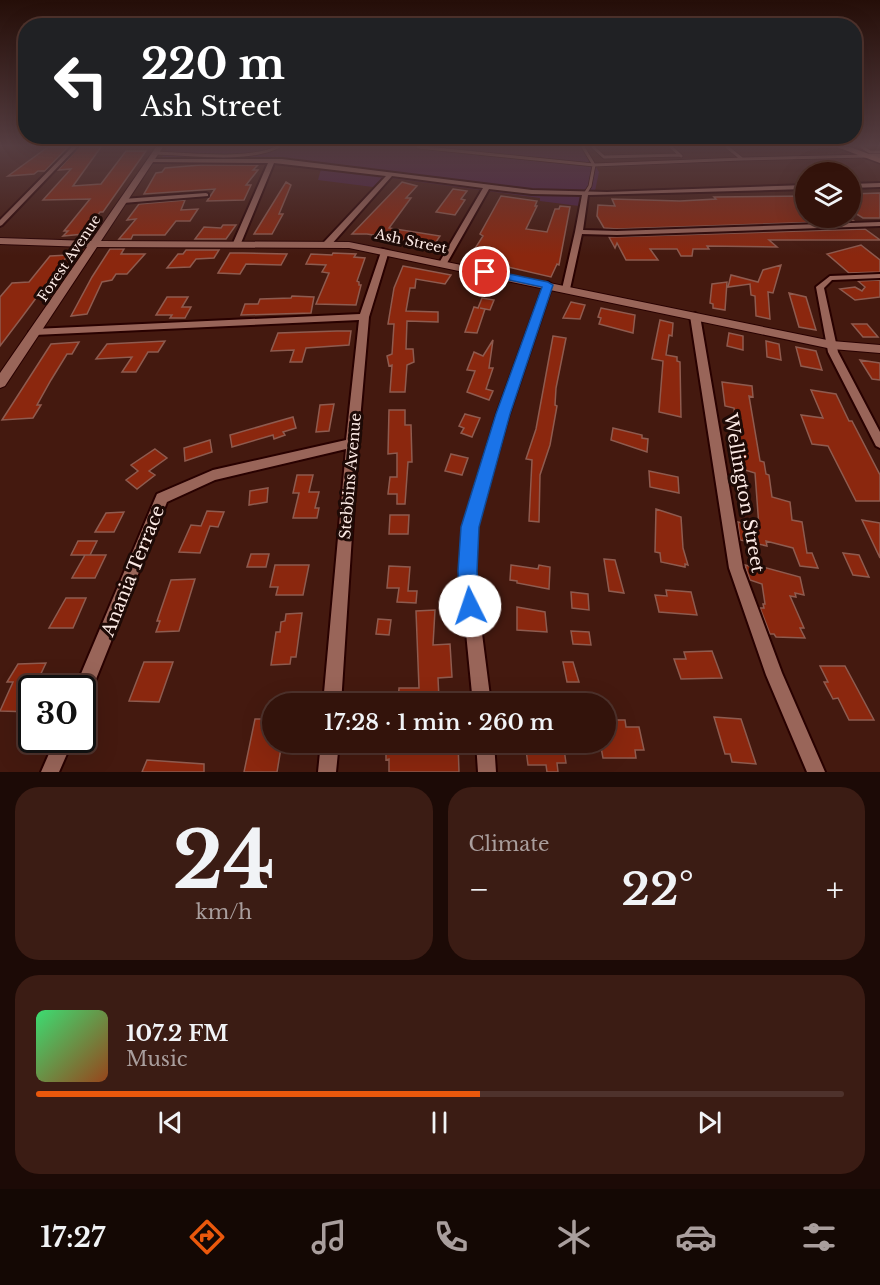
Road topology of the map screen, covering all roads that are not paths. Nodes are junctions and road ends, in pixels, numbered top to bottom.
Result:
1 (40, 183) edge
2 (136, 183) edge
3 (263, 183) edge
4 (384, 183) edge
5 (463, 183) edge
6 (591, 183) edge
7 (880, 185) edge
8 (487, 186) junction
9 (861, 186) edge
10 (795, 187) edge
11 (585, 194) junction
12 (206, 195) dead end
13 (123, 201) junction
14 (0, 224) edge
15 (880, 224) edge
16 (579, 232) junction
17 (0, 241) edge
18 (237, 243) junction
19 (95, 244) junction
20 (327, 244) junction
21 (385, 251) junction
22 (443, 263) junction
23 (880, 276) edge
24 (548, 285) junction
25 (566, 289) junction
26 (695, 316) junction
27 (364, 317) junction
28 (34, 332) junction
29 (832, 345) junction
30 (880, 349) edge
31 (0, 383) edge
32 (352, 443) junction
33 (880, 443) edge
34 (89, 675) edge
35 (333, 693) edge
36 (481, 693) edge
37 (58, 753) edge
38 (329, 753) edge
39 (486, 753) edge
40 (50, 772) edge
41 (327, 772) edge
42 (487, 772) edge
43 (816, 772) edge

1 - 14 street
2 - 13 street, Forest Avenue
3 - 18 street
4 - 20 street
5 - 8 street
6 - 11 lane
7 - 9 street
8 - 11 street
8 - 22 street
10 - 11 street
11 - 16 street
12 - 13 street
13 - 19 street, Forest Avenue
15 - 16 street
16 - 25 street
17 - 19 street, Ash Street
18 - 19 street, Ash Street
18 - 20 street, Ash Street
19 - 28 street, Forest Avenue
20 - 21 street, Ash Street
21 - 22 street, Ash Street
21 - 27 street, Stebbins Avenue
22 - 24 street, Ash Street
23 - 29 street
24 - 25 street, Ash Street
24 - 36 street
25 - 26 street, Ash Street
26 - 29 street, Ash Street
26 - 43 street, Wellington Street
27 - 28 street
27 - 32 street, Stebbins Avenue
28 - 31 street, Forest Avenue
29 - 30 street, Ash Street
29 - 33 street
32 - 34 street, Anania Terrace
32 - 35 street, Stebbins Avenue
37 - 40 street
38 - 41 street
39 - 42 street

